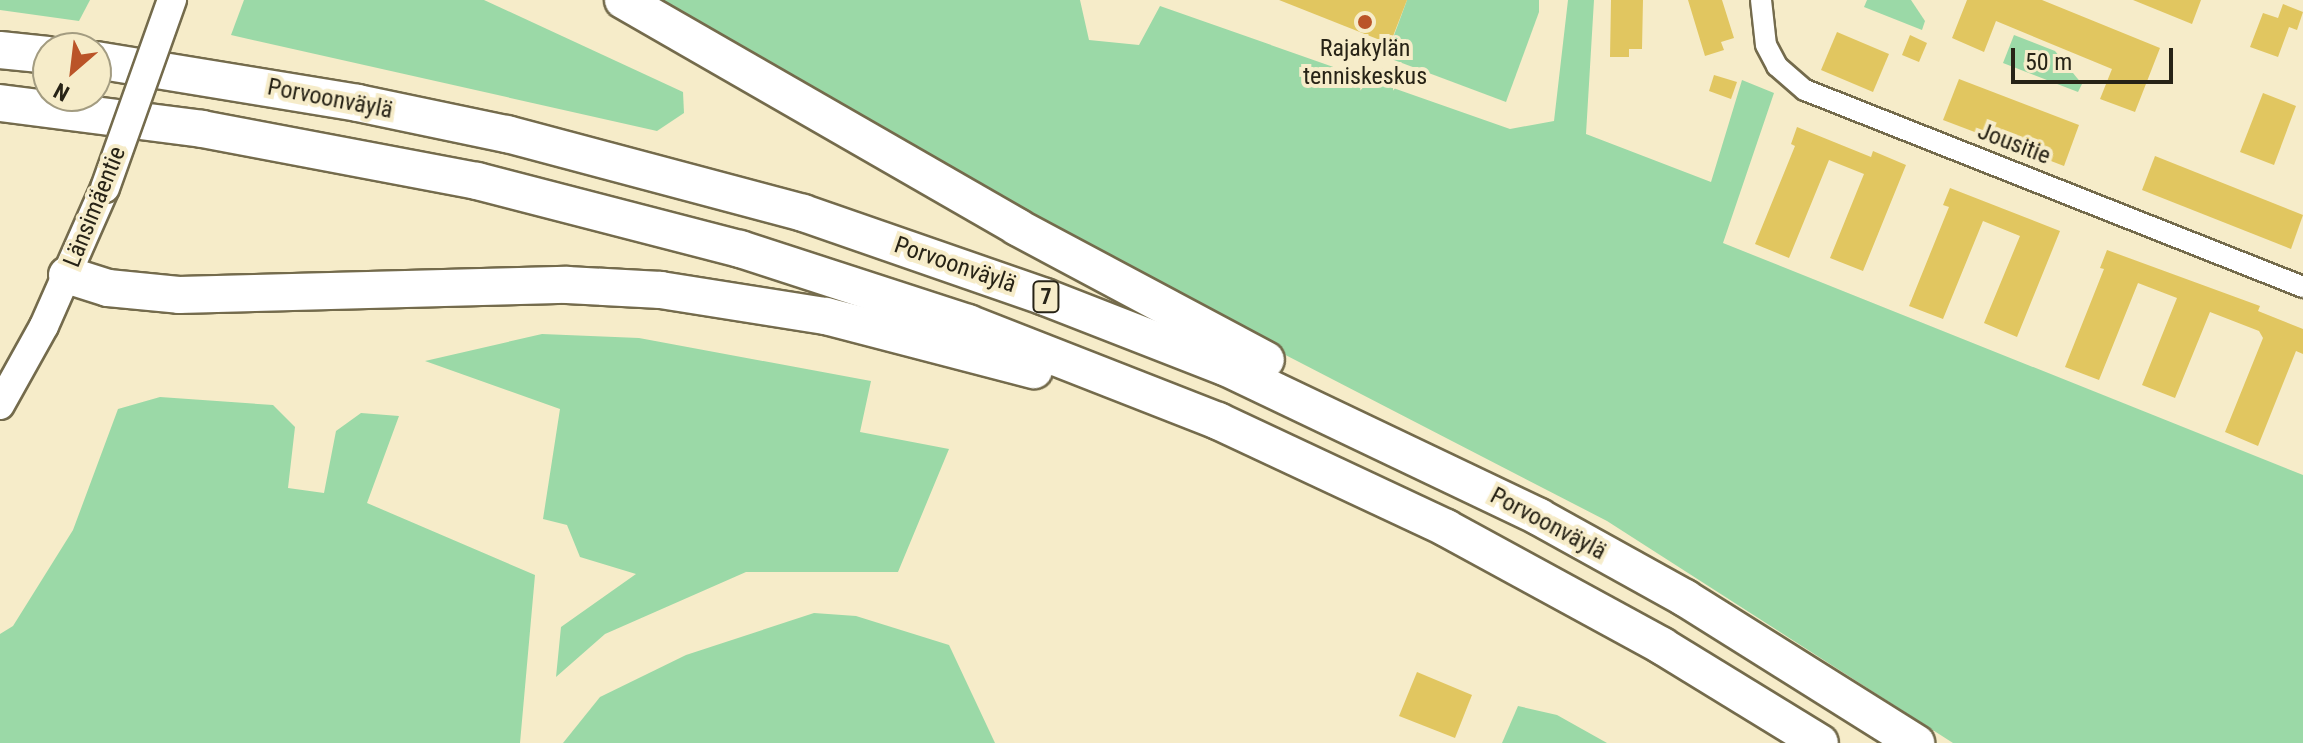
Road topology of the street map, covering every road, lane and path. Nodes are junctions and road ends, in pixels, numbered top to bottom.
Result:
1 (172, 0) edge
2 (623, 0) edge
3 (1761, 0) edge
4 (0, 50) edge
5 (32, 53) edge
6 (112, 63) edge
7 (0, 103) edge
8 (67, 275) junction
9 (2303, 287) edge
10 (0, 405) edge
11 (1218, 421) junction
12 (1422, 459) junction
13 (1820, 743) edge
14 (1916, 743) edge

1 - 8 main road, Länsimäentie, bridge
2 - 12 highway
3 - 9 street, Jousitie
4 - 5 highway
6 - 12 highway, Porvoonväylä / 7
7 - 11 highway, 7
8 - 10 main road, Länsimäentie
8 - 11 highway
11 - 13 highway, 7
12 - 14 highway, Porvoonväylä / 7

